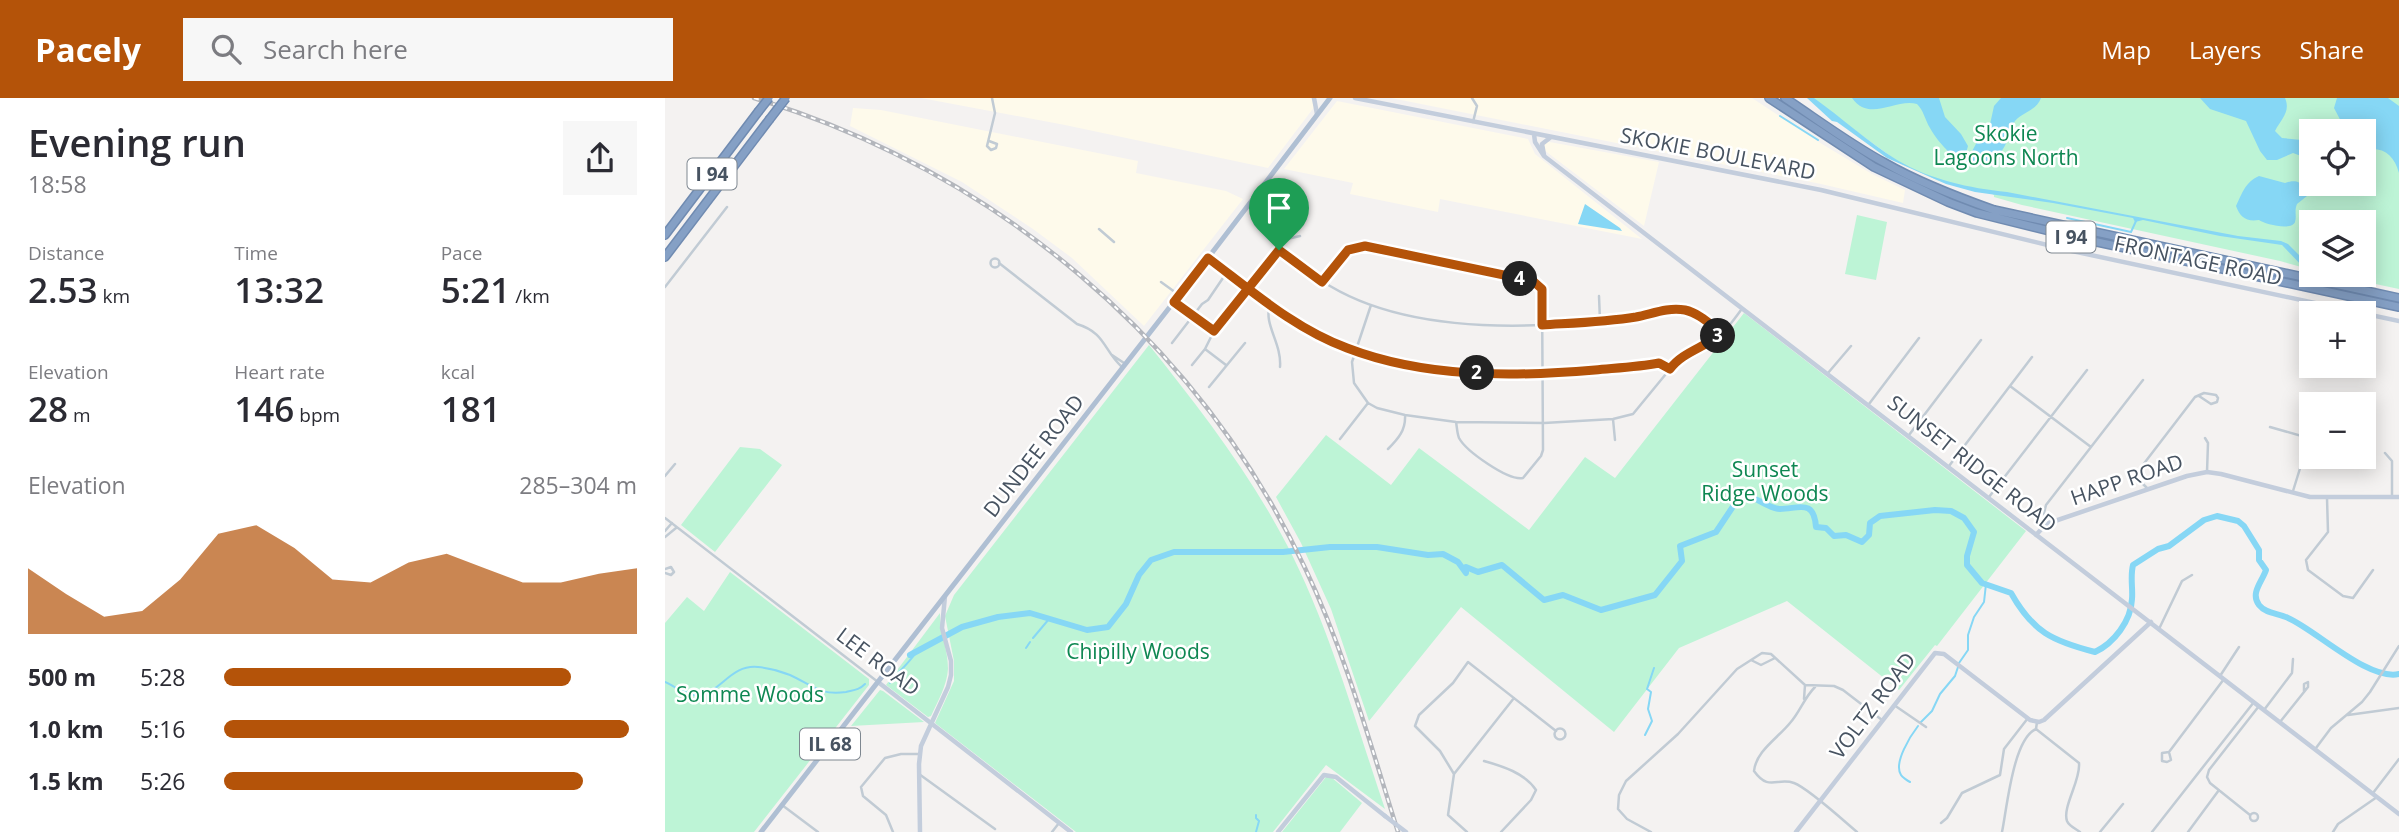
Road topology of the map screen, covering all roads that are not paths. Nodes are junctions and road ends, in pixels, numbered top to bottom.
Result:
1 (769, 98) edge
2 (786, 98) edge
3 (992, 98) edge
4 (1314, 98) edge
5 (1330, 98) edge
6 (1355, 98) edge
7 (1472, 98) edge
8 (1769, 98) edge
9 (1785, 98) edge
10 (1317, 115) junction
11 (1473, 122) junction
12 (1534, 134) junction
13 (1551, 137) junction
14 (989, 141) dead end
15 (1544, 156) junction
16 (727, 207) dead end
17 (1100, 229) dead end
18 (665, 235) edge
19 (1300, 236) dead end
20 (1114, 242) dead end
21 (1279, 250) junction
22 (2072, 251) joint
23 (665, 257) edge
24 (1208, 258) junction
25 (999, 263) dead end
26 (1227, 272) junction
27 (1161, 282) dead end
28 (1322, 282) junction
29 (665, 286) edge
30 (1248, 289) junction
31 (1179, 295) junction
32 (1599, 296) dead end
33 (2399, 298) edge
34 (1174, 302) junction
35 (1270, 305) junction
36 (1371, 305) junction
37 (1743, 307) junction
38 (2399, 307) edge
39 (1193, 316) junction
40 (1600, 321) junction
41 (2399, 321) edge
42 (1542, 325) junction
43 (1214, 331) junction
44 (1722, 333) junction
45 (1919, 338) dead end
46 (1981, 340) dead end
47 (1172, 343) dead end
48 (1245, 343) dead end
49 (1851, 346) dead end
50 (1205, 349) junction
51 (1355, 351) junction
52 (2032, 358) dead end
53 (1192, 365) dead end
54 (1226, 365) junction
55 (1124, 366) junction
56 (1280, 367) dead end
57 (1670, 369) junction
58 (2087, 370) dead end
59 (1828, 373) junction
60 (1543, 374) junction
61 (2143, 380) dead end
62 (2010, 386) junction
63 (1209, 387) dead end
64 (2199, 396) junction
65 (1368, 403) junction
66 (1869, 404) junction
67 (1405, 415) junction
68 (2051, 417) junction
69 (1613, 419) junction
70 (1456, 422) junction
71 (1544, 424) junction
72 (2270, 427) dead end
73 (2299, 435) edge
74 (1908, 436) junction
75 (2204, 438) dead end
76 (1340, 439) dead end
77 (1615, 440) dead end
78 (2091, 447) junction
79 (1388, 450) dead end
80 (2385, 453) dead end
81 (675, 464) dead end
82 (1948, 467) junction
83 (2300, 469) edge
84 (2207, 472) junction
85 (665, 476) edge
86 (2148, 489) junction
87 (2293, 494) junction
88 (2392, 497) junction
89 (2399, 497) edge
90 (1989, 498) junction
91 (2327, 498) junction
92 (665, 518) edge
93 (672, 523) junction
94 (2046, 524) junction
95 (677, 528) junction
96 (665, 531) edge
97 (2036, 534) junction
98 (665, 537) edge
99 (2373, 570) dead end
100 (2192, 575) dead end
101 (946, 596) junction
102 (2151, 622) junction
103 (2159, 629) junction
104 (2399, 646) edge
105 (2239, 647) dead end
106 (1775, 658) junction
107 (2293, 659) dead end
108 (1751, 660) junction
109 (2222, 678) junction
110 (878, 682) junction
111 (1805, 685) junction
112 (1815, 686) junction
113 (2304, 691) dead end
114 (1514, 698) junction
115 (1804, 700) junction
116 (1894, 705) junction
117 (2259, 706) junction
118 (2399, 708) edge
119 (2348, 715) junction
120 (2028, 718) junction
121 (1882, 720) junction
122 (931, 722) junction
123 (2280, 722) junction
124 (2037, 725) junction
125 (1926, 727) dead end
126 (1556, 731) dead end
127 (2316, 748) junction
128 (2169, 752) dead end
129 (920, 754) junction
130 (2399, 759) edge
131 (1484, 761) dead end
132 (919, 774) junction
133 (1454, 774) junction
134 (2219, 790) junction
135 (2375, 795) junction
136 (1819, 802) junction
137 (2123, 804) dead end
138 (782, 805) junction
139 (2399, 814) edge
140 (2250, 815) dead end
141 (1941, 822) dead end
142 (1059, 823) junction
143 (995, 829) dead end
144 (922, 831) edge
145 (1855, 831) edge
146 (761, 832) edge
147 (818, 832) edge
148 (893, 832) edge
149 (1052, 832) edge
150 (1071, 832) edge
151 (1278, 832) edge
152 (1406, 832) edge
153 (1467, 832) edge
154 (1501, 832) edge
155 (1651, 832) edge
156 (1796, 832) edge
157 (2003, 832) edge
158 (2080, 832) edge
159 (2100, 832) edge
160 (2153, 832) edge
161 (2188, 832) edge
162 (2333, 832) edge

1 - 18 highway, I 94, bridge
2 - 23 highway, I 94, bridge
3 - 14 street
4 - 10 street
5 - 10 main road, DUNDEE ROAD / IL 68
6 - 11 street, SKOKIE BOULEVARD
7 - 11 street
8 - 38 highway, I 94
9 - 33 highway, I 94
10 - 24 main road, DUNDEE ROAD / IL 68
11 - 12 street, SKOKIE BOULEVARD
12 - 13 street, SKOKIE BOULEVARD
12 - 15 street, SUNSET RIDGE ROAD
13 - 15 street
13 - 22 street, SKOKIE BOULEVARD
15 - 37 street, SUNSET RIDGE ROAD
16 - 29 street
17 - 20 street
19 - 21 street
21 - 28 street
21 - 30 street
22 - 41 street, FRONTAGE ROAD
24 - 26 street
24 - 31 main road, DUNDEE ROAD / IL 68
25 - 55 street
26 - 30 street
26 - 39 street
27 - 31 street
28 - 36 street
28 - 42 street
30 - 35 street
30 - 43 street
31 - 34 main road, DUNDEE ROAD / IL 68
32 - 40 street
34 - 39 street
34 - 55 main road, DUNDEE ROAD / IL 68
35 - 51 street
35 - 56 street
36 - 42 street
36 - 51 street
37 - 44 street
37 - 59 street, SUNSET RIDGE ROAD
39 - 43 street
39 - 47 street
40 - 42 street
40 - 44 street
42 - 60 street
43 - 50 street
44 - 57 street
45 - 66 street
46 - 74 street
48 - 54 street
49 - 59 street
50 - 53 street
50 - 54 street
51 - 60 street
51 - 65 street
52 - 62 street
54 - 63 street
55 - 101 main road, DUNDEE ROAD / IL 68
57 - 60 street
57 - 69 street
58 - 68 street
59 - 66 street, SUNSET RIDGE ROAD
60 - 71 street
61 - 78 street
62 - 68 street
62 - 82 street
64 - 64 street
64 - 86 street
65 - 67 street
65 - 76 street
66 - 74 street, SUNSET RIDGE ROAD
67 - 70 street
67 - 79 street
68 - 78 street
68 - 90 street
69 - 71 street
69 - 77 street
70 - 71 street
70 - 71 street
72 - 73 street
74 - 82 street, SUNSET RIDGE ROAD
75 - 84 street
78 - 94 street
80 - 88 street
81 - 85 street
82 - 90 street, SUNSET RIDGE ROAD
83 - 87 street
84 - 86 street, HAPP ROAD
84 - 87 street, HAPP ROAD
86 - 94 street, HAPP ROAD
87 - 91 street, HAPP ROAD
88 - 89 street, HAPP ROAD
88 - 91 street, HAPP ROAD
90 - 97 street, SUNSET RIDGE ROAD
91 - 99 street
92 - 93 street, LEE ROAD
93 - 95 street, LEE ROAD
93 - 96 street
94 - 97 street, HAPP ROAD
95 - 98 street
95 - 110 street, LEE ROAD
97 - 102 street, SUNSET RIDGE ROAD
100 - 103 street
101 - 110 main road, DUNDEE ROAD / IL 68
101 - 122 street
102 - 103 street, SUNSET RIDGE ROAD
102 - 124 street
103 - 109 street, SUNSET RIDGE ROAD
104 - 119 street
105 - 109 street
106 - 108 street
106 - 108 street
106 - 111 street
107 - 117 street
108 - 155 street
109 - 117 street, SUNSET RIDGE ROAD
109 - 128 street
110 - 122 street, LEE ROAD
110 - 138 main road, DUNDEE ROAD / IL 68
111 - 112 street
111 - 115 street
112 - 115 street
112 - 121 street
113 - 123 street
114 - 126 street
114 - 133 street
114 - 133 street
115 - 136 street
116 - 120 street, VOLTZ ROAD
116 - 121 street, VOLTZ ROAD
116 - 125 street
117 - 123 street, SUNSET RIDGE ROAD
117 - 134 street
117 - 160 street
118 - 119 street
119 - 127 street
120 - 124 street, VOLTZ ROAD
120 - 141 street
121 - 136 street, VOLTZ ROAD
122 - 129 street
122 - 142 street, LEE ROAD
123 - 127 street, SUNSET RIDGE ROAD
124 - 157 street
124 - 158 street
127 - 135 street, SUNSET RIDGE ROAD
129 - 132 street
129 - 148 street
130 - 135 street
131 - 154 street
132 - 143 street
132 - 144 street
133 - 153 street
134 - 140 street
134 - 161 street
135 - 139 street, SUNSET RIDGE ROAD
135 - 162 street
136 - 145 street
136 - 156 street, VOLTZ ROAD
137 - 159 street
138 - 146 main road, DUNDEE ROAD / IL 68
138 - 147 street
142 - 149 street
142 - 150 street, LEE ROAD
151 - 152 street, bridge

